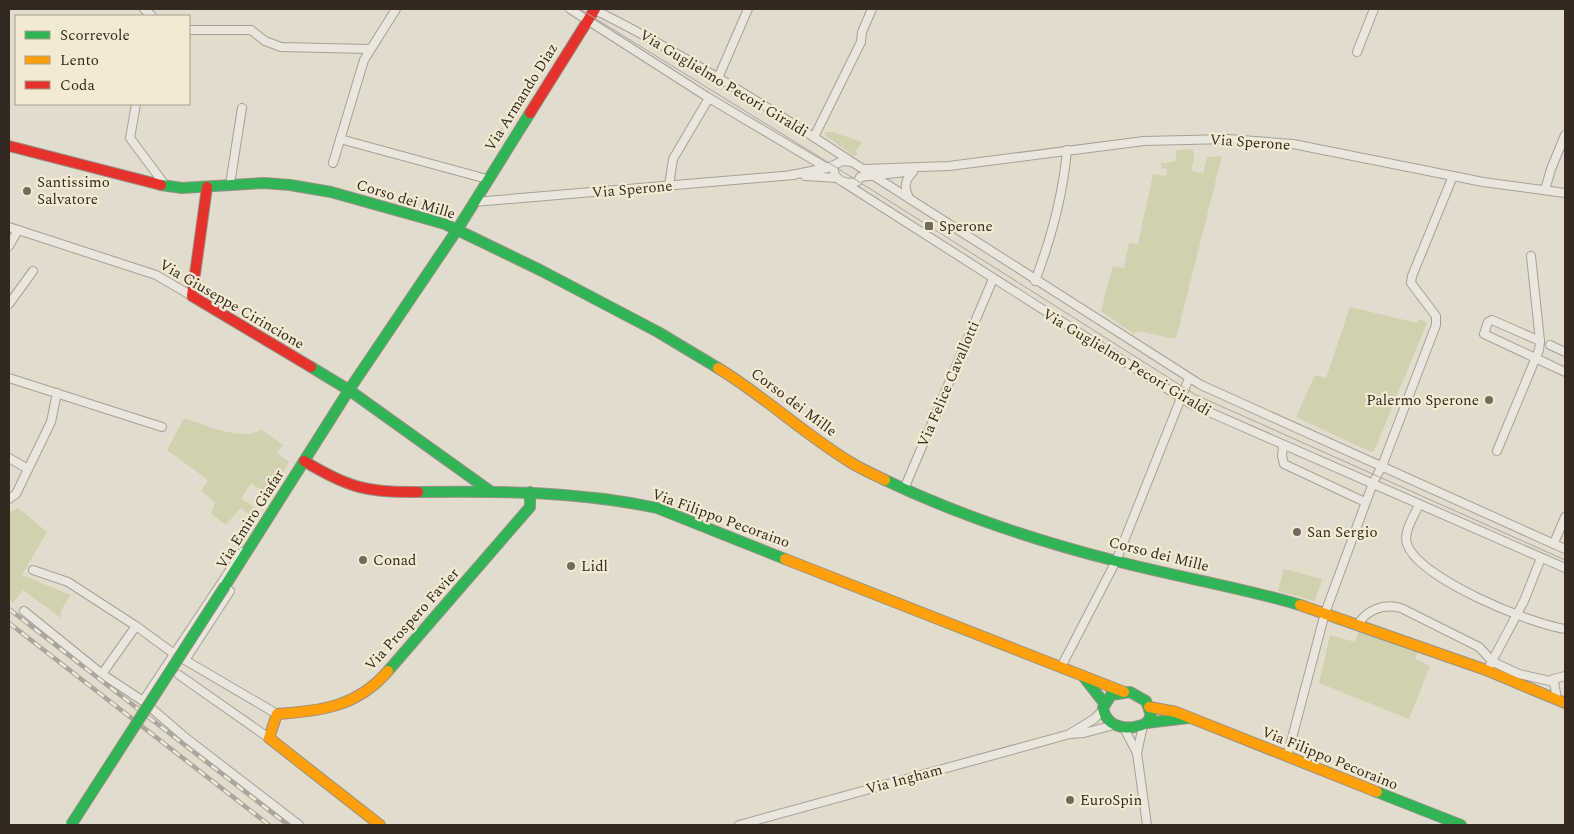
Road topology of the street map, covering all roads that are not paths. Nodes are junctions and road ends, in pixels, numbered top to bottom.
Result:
1 (396, 9) edge
2 (570, 9) edge
3 (594, 9) edge
4 (748, 9) edge
5 (872, 9) edge
6 (1374, 9) edge
7 (588, 20) junction
8 (190, 30) edge
9 (370, 49) junction
10 (1358, 52) dead end
11 (718, 78) junction
12 (709, 98) junction
13 (136, 105) edge
14 (242, 108) dead end
15 (1565, 134) edge
16 (814, 137) junction
17 (340, 138) junction
18 (9, 146) edge
19 (1067, 150) junction
20 (810, 157) junction
21 (333, 163) dead end
22 (932, 167) junction
23 (858, 169) junction
24 (806, 172) junction
25 (913, 172) junction
26 (835, 173) junction
27 (791, 175) junction
28 (872, 175) junction
29 (1453, 176) junction
30 (487, 179) junction
31 (230, 184) junction
32 (165, 185) junction
33 (669, 186) junction
34 (207, 187) junction
35 (1545, 190) junction
36 (1565, 193) edge
37 (910, 200) junction
38 (474, 202) junction
39 (9, 227) edge
40 (18, 230) junction
41 (457, 230) junction
42 (9, 246) edge
43 (1530, 256) dead end
44 (33, 271) dead end
45 (993, 279) junction
46 (1035, 281) junction
47 (192, 296) junction
48 (9, 304) edge
49 (1540, 340) junction
50 (1550, 345) dead end
51 (1565, 352) edge
52 (1536, 359) junction
53 (1565, 372) edge
54 (9, 378) edge
55 (1188, 378) junction
56 (350, 390) junction
57 (57, 393) junction
58 (1180, 398) junction
59 (162, 427) dead end
60 (1284, 446) junction
61 (1498, 451) dead end
62 (9, 458) edge
63 (304, 461) junction
64 (1382, 466) junction
65 (28, 469) junction
66 (467, 474) junction
67 (1373, 483) junction
68 (904, 489) junction
69 (452, 490) junction
70 (490, 490) junction
71 (530, 492) junction
72 (9, 499) edge
73 (1365, 502) junction
74 (1419, 506) junction
75 (1565, 517) edge
76 (262, 527) junction
77 (1554, 544) junction
78 (1565, 549) edge
79 (1540, 558) junction
80 (1116, 560) junction
81 (1565, 568) edge
82 (33, 570) dead end
83 (228, 589) junction
84 (24, 612) dead end
85 (1325, 613) junction
86 (1517, 615) junction
87 (136, 626) junction
88 (1357, 626) junction
89 (1565, 629) edge
90 (173, 653) junction
91 (185, 660) junction
92 (1489, 666) junction
93 (1061, 667) junction
94 (102, 674) junction
95 (179, 675) dead end
96 (1083, 675) junction
97 (1565, 676) edge
98 (1554, 682) junction
99 (1124, 692) junction
100 (142, 701) junction
101 (1561, 701) edge
102 (1104, 706) junction
103 (1149, 707) junction
104 (278, 714) junction
105 (1189, 718) junction
106 (1114, 725) junction
107 (1144, 725) junction
108 (1125, 730) junction
109 (1070, 734) junction
110 (269, 738) junction
111 (1137, 753) junction
112 (1288, 757) junction
113 (71, 825) edge
114 (299, 825) edge
115 (380, 825) edge
116 (739, 825) edge
117 (1147, 825) edge
118 (1461, 825) edge

1 - 9 street
2 - 7 street, Via Guglielmo Pecori Giraldi
3 - 7 street, Via Armando Diaz
3 - 11 street, Via Guglielmo Pecori Giraldi
4 - 11 street
5 - 16 street
6 - 10 street
7 - 12 street, Via Guglielmo Pecori Giraldi
7 - 30 street, Via Armando Diaz
8 - 9 street
9 - 17 street
11 - 16 street, Via Guglielmo Pecori Giraldi
12 - 20 street, Via Guglielmo Pecori Giraldi
12 - 33 street
13 - 32 street
14 - 31 street
15 - 35 street
16 - 23 street, Via Guglielmo Pecori Giraldi
17 - 21 street
17 - 30 street
18 - 32 street, Corso dei Mille
19 - 22 street, Via Sperone
19 - 29 street, Via Sperone
19 - 46 street
20 - 24 street
20 - 26 street, Via Guglielmo Pecori Giraldi
22 - 23 street
22 - 25 street
23 - 26 street
23 - 26 street
23 - 28 street
24 - 26 street
24 - 27 street
25 - 28 street
25 - 37 street
26 - 27 street
26 - 45 street, Via Guglielmo Pecori Giraldi
27 - 33 street, Via Sperone
28 - 37 street, Via Guglielmo Pecori Giraldi
29 - 35 street, Via Sperone
29 - 64 street
30 - 38 street, Via Armando Diaz
31 - 34 street, Corso dei Mille
31 - 41 street, Corso dei Mille
32 - 34 street, Corso dei Mille
33 - 38 street, Via Sperone
34 - 47 street
35 - 36 street, Via Sperone
37 - 46 street, Via Guglielmo Pecori Giraldi
38 - 41 street, Via Armando Diaz
39 - 40 street, Via Giuseppe Cirincione
40 - 42 street
40 - 47 street, Via Giuseppe Cirincione
41 - 56 street, Via Emiro Giafar
41 - 68 street, Corso dei Mille
43 - 49 street
44 - 48 street
45 - 58 street, Via Guglielmo Pecori Giraldi
45 - 68 street, Via Felice Cavallotti
46 - 55 street, Via Guglielmo Pecori Giraldi
47 - 56 street, Via Giuseppe Cirincione
49 - 52 street
49 - 52 street
50 - 51 street
52 - 53 street
52 - 61 street
54 - 57 street
55 - 58 street
55 - 64 street, Via Guglielmo Pecori Giraldi
56 - 63 street, Via Emiro Giafar
56 - 66 street, Via Giuseppe Cirincione
57 - 59 street
57 - 65 street
58 - 60 street, Via Guglielmo Pecori Giraldi
58 - 80 street
60 - 67 street, Via Guglielmo Pecori Giraldi
60 - 73 street
62 - 65 street
63 - 69 street, Via Filippo Pecoraino
63 - 76 street, Via Emiro Giafar
64 - 67 street
64 - 77 street, Via Guglielmo Pecori Giraldi
65 - 72 street
66 - 69 street
66 - 70 street, Via Giuseppe Cirincione
67 - 73 street
67 - 74 street, Via Guglielmo Pecori Giraldi
68 - 80 street, Corso dei Mille
69 - 70 street, Via Filippo Pecoraino
70 - 71 street, Via Filippo Pecoraino
71 - 93 street, Via Filippo Pecoraino
71 - 104 street, Via Prospero Favier
73 - 85 street
74 - 79 street, Via Guglielmo Pecori Giraldi
74 - 86 street
75 - 77 street
76 - 83 street, Via Emiro Giafar
76 - 90 street
77 - 78 street, Via Guglielmo Pecori Giraldi
79 - 81 street, Via Guglielmo Pecori Giraldi
79 - 86 street
80 - 85 street, Corso dei Mille
80 - 93 street
82 - 87 street
83 - 91 street
83 - 113 street, Via Emiro Giafar, bridge
84 - 94 street
85 - 88 street, Corso dei Mille
85 - 112 street
86 - 89 street
86 - 92 street
87 - 90 street
87 - 94 street
88 - 92 street, Corso dei Mille
88 - 92 street
90 - 91 street
90 - 100 street
91 - 104 street
92 - 98 street
92 - 101 street, Corso dei Mille
93 - 96 street, Via Filippo Pecoraino
94 - 100 street
95 - 110 street
96 - 99 street, Via Filippo Pecoraino
96 - 102 street
97 - 98 street
98 - 101 street
99 - 102 street
99 - 103 street, Via Filippo Pecoraino
100 - 114 street
102 - 106 street
102 - 109 street
103 - 105 street, Via Filippo Pecoraino
103 - 107 street
104 - 110 street
105 - 107 street, Via Filippo Pecoraino
105 - 112 street, Via Filippo Pecoraino
106 - 108 street
106 - 109 street
107 - 108 street, Via Filippo Pecoraino
107 - 111 street
108 - 111 street
109 - 116 street, Via Ingham
110 - 115 street
111 - 117 street
112 - 118 street, Via Filippo Pecoraino

